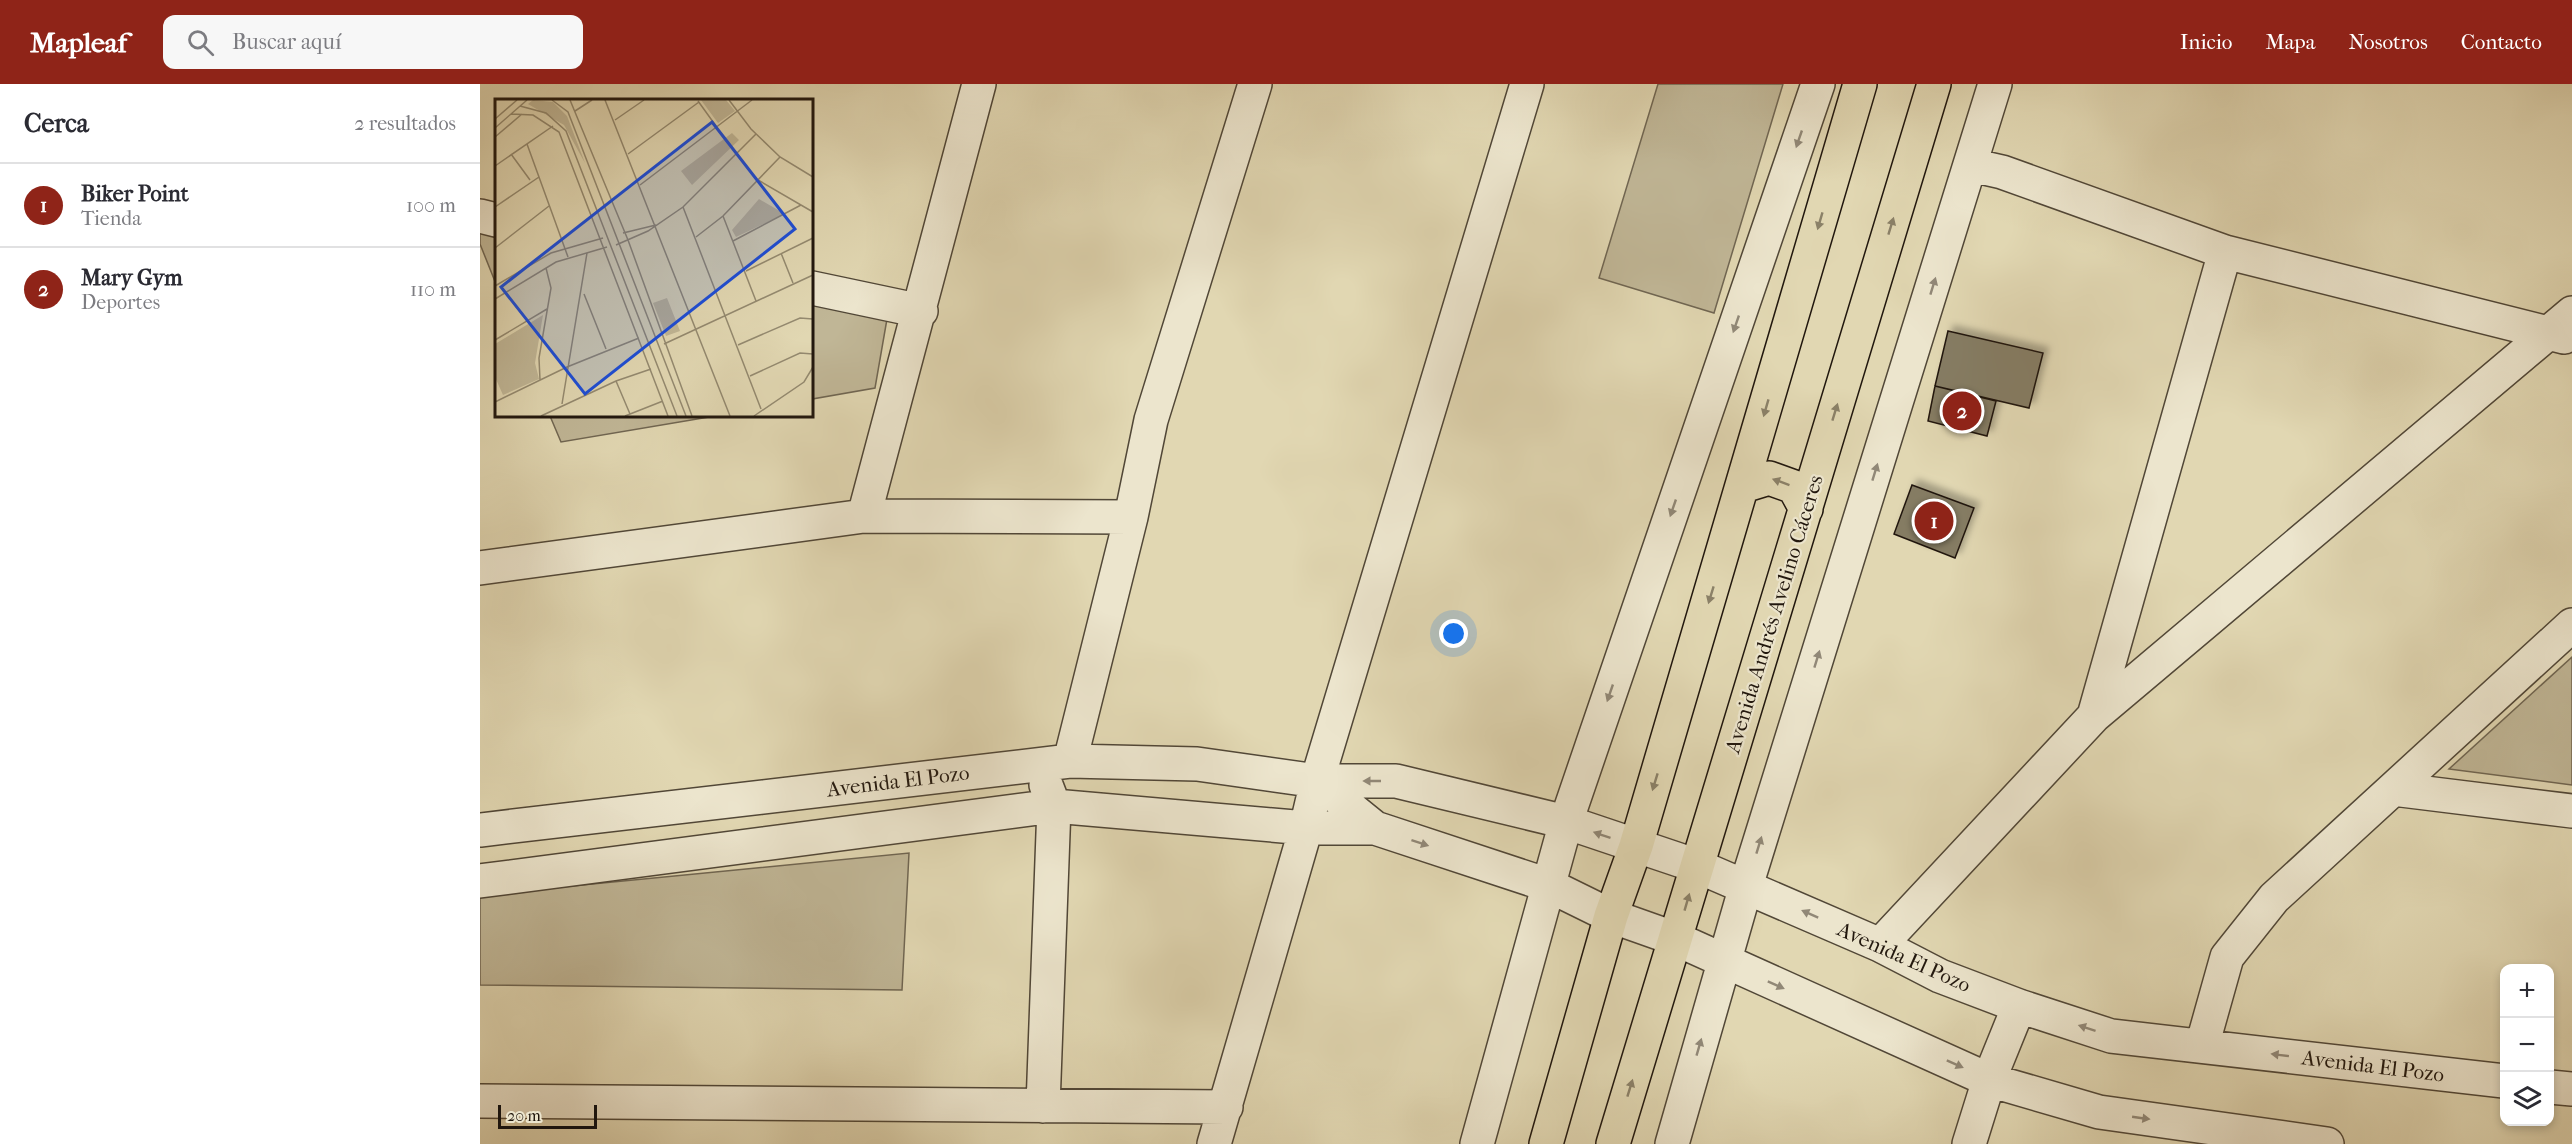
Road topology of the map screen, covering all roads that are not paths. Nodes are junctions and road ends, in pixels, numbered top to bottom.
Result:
1 (979, 84) edge
2 (1255, 84) edge
3 (1527, 84) edge
4 (1818, 84) edge
5 (1860, 84) edge
6 (1934, 84) edge
7 (1995, 84) edge
8 (1971, 165) junction
9 (480, 216) edge
10 (495, 220) edge
11 (2225, 252) junction
12 (813, 288) edge
13 (921, 311) junction
14 (2564, 328) edge
15 (1743, 486) junction
16 (1806, 508) junction
17 (864, 516) junction
18 (1131, 517) junction
19 (480, 568) edge
20 (2572, 625) edge
21 (2094, 716) junction
22 (1070, 761) junction
23 (1038, 764) junction
24 (1317, 781) junction
25 (2392, 789) junction
26 (1054, 806) junction
27 (2572, 811) edge
28 (1566, 822) junction
29 (1306, 828) junction
30 (1375, 828) junction
31 (480, 830) edge
32 (1636, 846) junction
33 (1697, 866) junction
34 (480, 881) edge
35 (1548, 885) junction
36 (1746, 886) junction
37 (1611, 916) junction
38 (1676, 939) junction
39 (1880, 945) junction
40 (1723, 961) junction
41 (2019, 1006) junction
42 (2202, 1046) junction
43 (1989, 1080) junction
44 (2500, 1080) edge
45 (2554, 1087) edge
46 (2572, 1089) edge
47 (480, 1101) edge
48 (1043, 1106) junction
49 (1226, 1107) junction
50 (1214, 1144) edge
51 (1477, 1144) edge
52 (1546, 1144) edge
53 (1613, 1144) edge
54 (1672, 1144) edge
55 (1969, 1144) edge
56 (2327, 1144) edge

1 - 13 street
2 - 18 street
3 - 24 street
4 -> 28 street
5 -> 15 main road
16 -> 6 main road, Avenida Andrés Avelino Cáceres
7 - 8 street
8 - 11 street
36 -> 8 street
9 - 10 street
11 - 14 street
11 - 21 street
12 - 13 street
13 - 17 street
14 - 21 street
16 -> 15 main road
15 -> 32 main road
16 - 33 main road, Avenida Andrés Avelino Cáceres
17 - 18 street
17 - 19 street
18 - 22 street
20 - 25 street
21 - 39 street
22 - 23 street, Avenida El Pozo
22 - 24 street, Avenida El Pozo
23 - 26 street
23 - 31 street, Avenida El Pozo
28 -> 24 street, Avenida El Pozo
24 - 29 street
24 - 30 street
25 - 27 street
25 - 42 street
26 - 29 street
26 - 34 street
26 - 48 street
32 -> 28 street, Avenida El Pozo
28 - 35 street
29 - 30 street
29 - 49 street
30 -> 35 street
32 - 33 street, Avenida El Pozo
32 - 37 main road
33 - 36 street, Avenida El Pozo
38 -> 33 main road, Avenida Andrés Avelino Cáceres
35 - 37 street
35 - 51 street
39 -> 36 street, Avenida El Pozo
36 - 40 street
37 - 38 street
37 - 52 main road
38 - 40 street
53 -> 38 main road, Avenida Andrés Avelino Cáceres
39 - 41 street, Avenida El Pozo
40 -> 43 street
54 -> 40 street
42 -> 41 street, Avenida El Pozo
41 - 43 street
44 -> 42 street, Avenida El Pozo
43 - 55 street
43 -> 56 street
45 - 46 street
47 - 48 street
48 - 49 street
49 - 50 street

